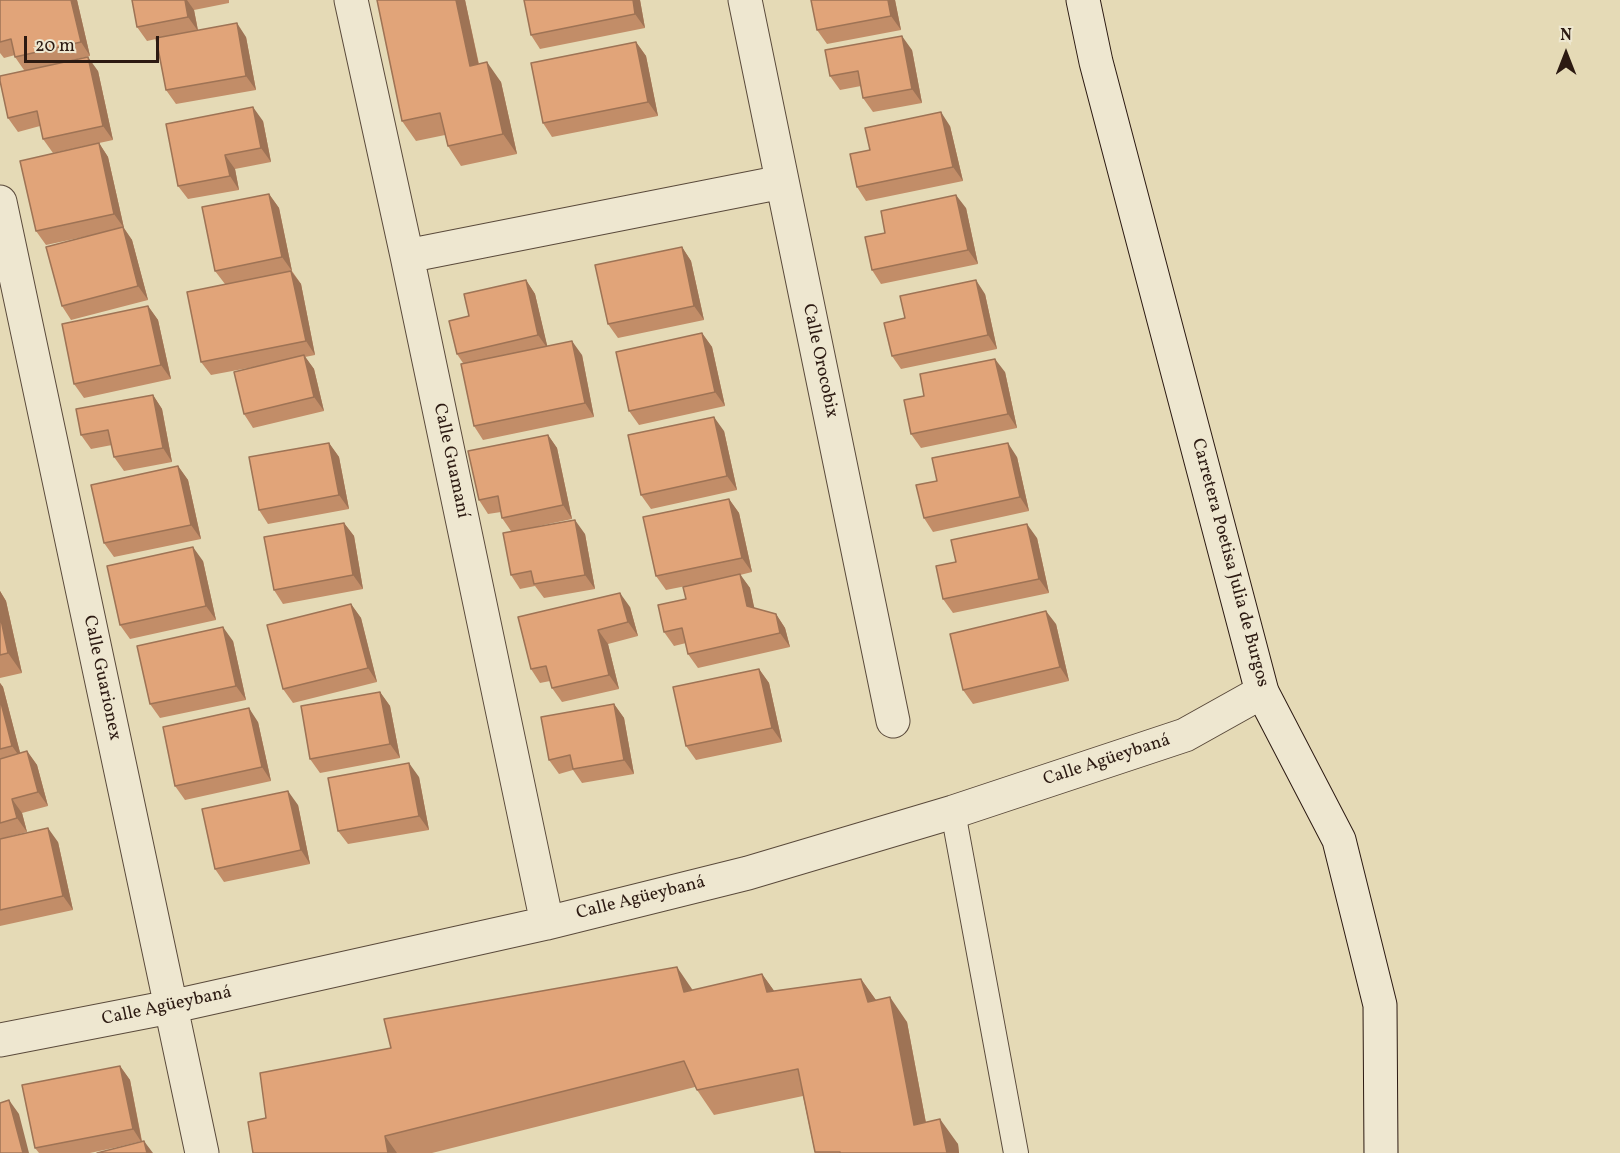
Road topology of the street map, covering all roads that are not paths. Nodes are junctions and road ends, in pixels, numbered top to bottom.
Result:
1 (351, 0) edge
2 (745, 0) edge
3 (1083, 0) edge
4 (782, 182) junction
5 (0, 202) edge
6 (407, 256) junction
7 (1262, 692) junction
8 (893, 721) dead end
9 (953, 812) junction
10 (548, 923) junction
11 (170, 1007) junction
12 (0, 1040) edge
13 (202, 1153) edge
14 (1016, 1153) edge
15 (1381, 1153) edge

1 - 6 street, Calle Guamaní
2 - 4 street, Calle Orocobix
3 - 7 street, Carretera Poetisa Julia de Burgos
4 - 6 street
4 - 8 street, Calle Orocobix
5 - 11 street, Calle Guarionex
6 - 10 street, Calle Guamaní
7 - 9 street, Calle Agüeybaná
7 - 15 street, Carretera Poetisa Julia de Burgos
9 - 10 street, Calle Agüeybaná
9 - 14 lane
10 - 11 street, Calle Agüeybaná
11 - 12 street, Calle Agüeybaná
11 - 13 street, Calle Guarionex

